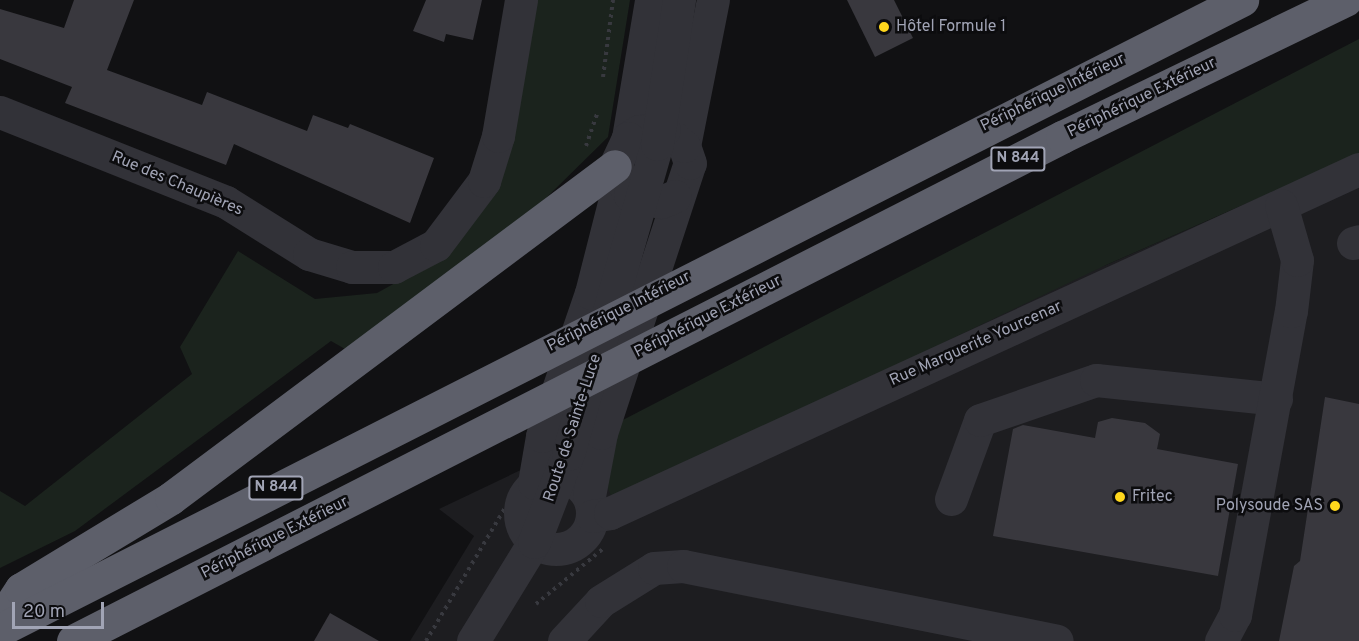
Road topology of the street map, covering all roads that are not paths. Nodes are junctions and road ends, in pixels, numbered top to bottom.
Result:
1 (522, 0) edge
2 (651, 0) edge
3 (680, 0) edge
4 (713, 0) edge
5 (1242, 0) edge
6 (1346, 0) edge
7 (0, 112) edge
8 (672, 137) junction
9 (1359, 169) edge
10 (626, 172) junction
11 (675, 196) junction
12 (1281, 205) junction
13 (1276, 399) junction
14 (547, 480) junction
15 (951, 499) dead end
16 (591, 506) junction
17 (534, 542) junction
18 (0, 621) edge
19 (0, 630) edge
20 (73, 641) edge
21 (473, 641) edge
22 (564, 641) edge
23 (1057, 641) edge
24 (1221, 641) edge

1 - 7 street, Rue des Chaupières
2 - 10 street, Route de Sainte-Luce
3 - 8 street, Route de Sainte-Luce
4 - 8 street, Route de Sainte-Luce
5 - 19 highway, Périphérique Intérieur / N 844
6 - 20 highway, Périphérique Extérieur / N 844
8 - 10 street
8 - 10 street, Route de Sainte-Luce
8 - 11 street, Route de Sainte-Luce
9 - 12 street, Rue Marguerite Yourcenar
10 - 11 street
10 - 14 street, Route de Sainte-Luce
10 - 18 highway
11 - 16 street, Route de Sainte-Luce
12 - 13 street
12 - 16 street, Rue Marguerite Yourcenar
13 - 15 street
13 - 24 street
14 - 16 street
14 - 17 street
16 - 17 street
17 - 21 street
22 - 23 street

